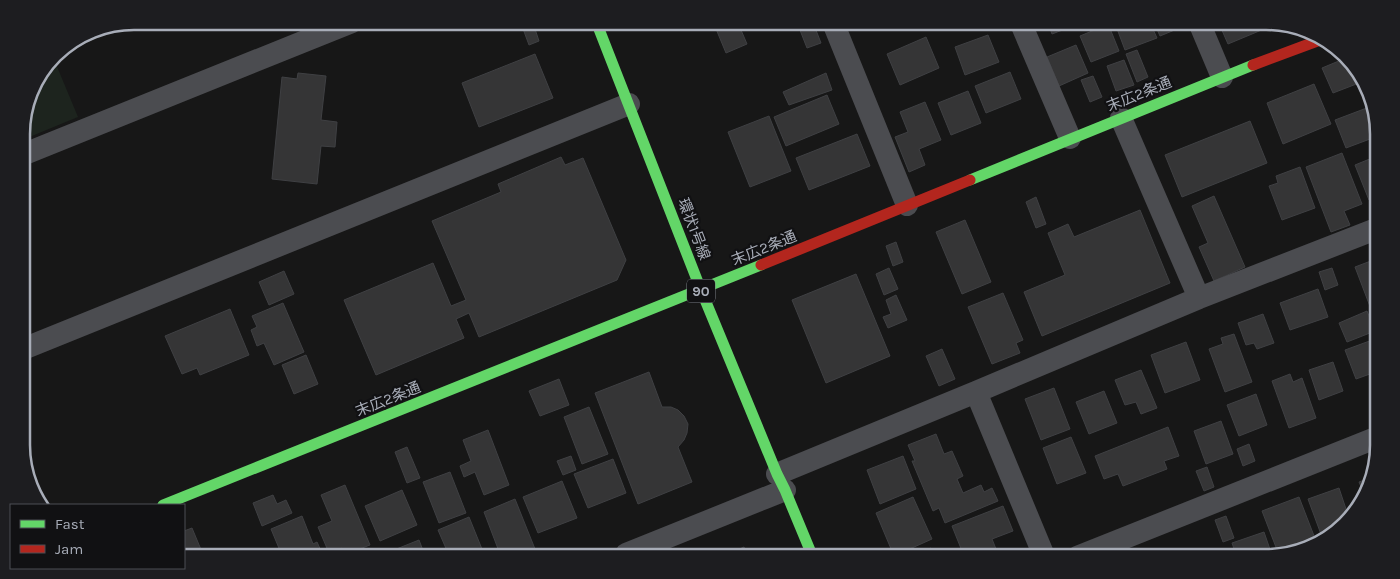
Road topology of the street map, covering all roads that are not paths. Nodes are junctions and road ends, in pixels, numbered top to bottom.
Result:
1 (332, 30) edge
2 (599, 30) edge
3 (836, 30) edge
4 (1024, 30) edge
5 (1202, 30) edge
6 (1314, 42) edge
7 (1222, 77) junction
8 (629, 104) junction
9 (1121, 118) junction
10 (1070, 138) junction
11 (30, 152) edge
12 (907, 205) junction
13 (1370, 231) edge
14 (701, 290) junction
15 (1199, 298) junction
16 (30, 346) edge
17 (976, 392) junction
18 (1370, 440) edge
19 (781, 482) junction
20 (166, 504) edge
21 (637, 549) edge
22 (809, 549) edge
23 (1041, 549) edge
24 (1095, 549) edge

1 - 11 street
2 - 8 street, 環状1号線 / 90
3 - 12 street
4 - 10 street
5 - 7 street
6 - 7 street, 末広2条通
7 - 9 street, 末広2条通
8 - 14 street, 環状1号線 / 90
8 - 16 street
9 - 10 street, 末広2条通
9 - 15 street
10 - 12 street, 末広2条通
12 - 14 street, 末広2条通
13 - 15 street
14 - 19 street, 環状1号線 / 90
14 - 20 street, 末広2条通
15 - 17 street
17 - 19 street
17 - 23 street
18 - 24 street
19 - 21 street
19 - 22 street, 環状1号線 / 90

